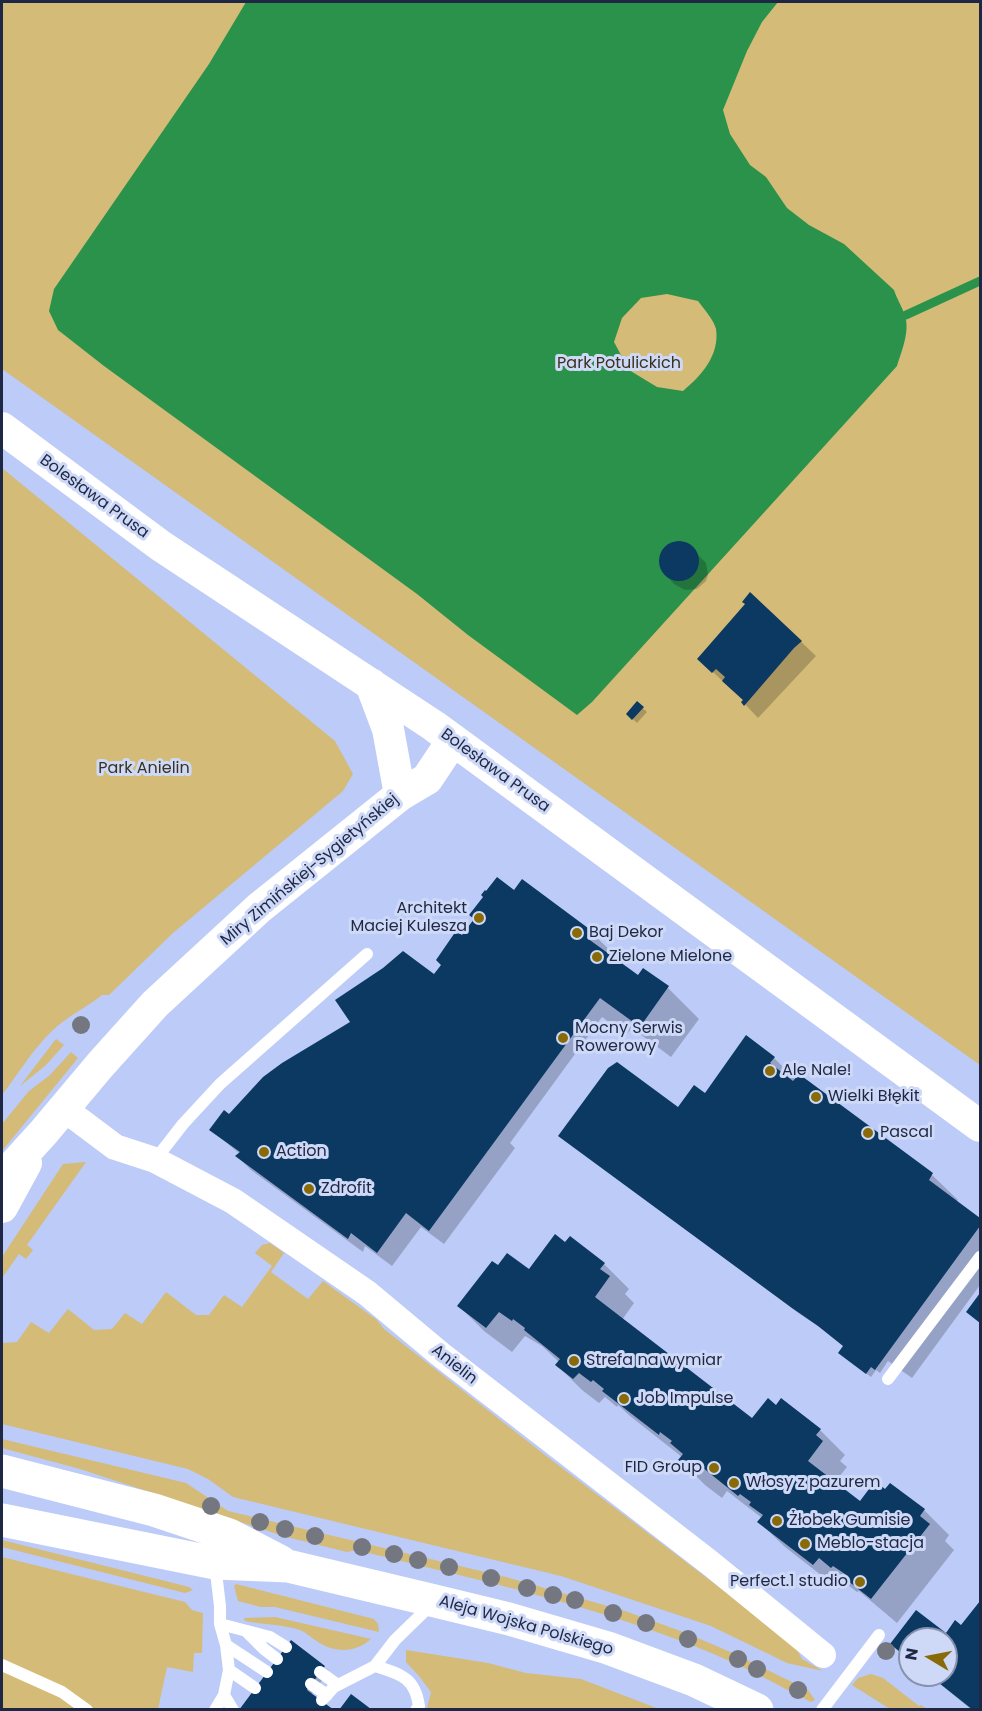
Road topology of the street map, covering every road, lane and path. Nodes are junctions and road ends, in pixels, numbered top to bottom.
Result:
1 (2, 428) edge
2 (371, 684) junction
3 (453, 740) junction
4 (400, 795) junction
5 (368, 954) dead end
6 (63, 1108) junction
7 (981, 1126) edge
8 (43, 1133) junction
9 (155, 1160) junction
10 (2, 1178) edge
11 (2, 1207) edge
12 (981, 1257) edge
13 (888, 1379) dead end
14 (2, 1471) edge
15 (2, 1520) edge
16 (215, 1563) junction
17 (288, 1566) junction
18 (435, 1601) junction
19 (220, 1624) junction
20 (247, 1631) junction
21 (879, 1635) dead end
22 (226, 1645) junction
23 (286, 1647) dead end
24 (823, 1656) dead end
25 (277, 1659) dead end
26 (2, 1665) edge
27 (375, 1666) junction
28 (229, 1670) junction
29 (267, 1672) dead end
30 (320, 1672) dead end
31 (311, 1684) dead end
32 (338, 1685) junction
33 (255, 1688) dead end
34 (219, 1705) edge
35 (87, 1710) edge
36 (233, 1710) edge
37 (416, 1710) edge
38 (757, 1710) edge
39 (822, 1710) edge

1 - 2 street, Bolesława Prusa
2 - 3 street, Bolesława Prusa
2 - 4 street
3 - 4 street, Miry Zimińskiej-Sygietyńskiej
3 - 7 street, Bolesława Prusa
4 - 6 street, Miry Zimińskiej-Sygietyńskiej
5 - 9 lane
6 - 8 street, Miry Zimińskiej-Sygietyńskiej
6 - 9 street, Anielin
8 - 10 street, Miry Zimińskiej-Sygietyńskiej
8 - 11 street, Miry Zimińskiej-Sygietyńskiej
9 - 24 street, Anielin
12 - 13 lane
14 - 17 main road, Aleja Wojska Polskiego
15 - 16 main road, Aleja Wojska Polskiego
16 - 17 main road, Aleja Wojska Polskiego
16 - 19 lane
17 - 18 main road, Aleja Wojska Polskiego
18 - 27 lane
18 - 38 main road, Aleja Wojska Polskiego
19 - 20 lane
19 - 22 lane
20 - 23 lane
20 - 25 lane
21 - 39 lane
22 - 28 lane
22 - 29 lane
26 - 35 lane
27 - 32 lane
27 - 37 lane
28 - 33 lane
28 - 34 lane
30 - 32 lane
31 - 32 lane
34 - 36 lane

